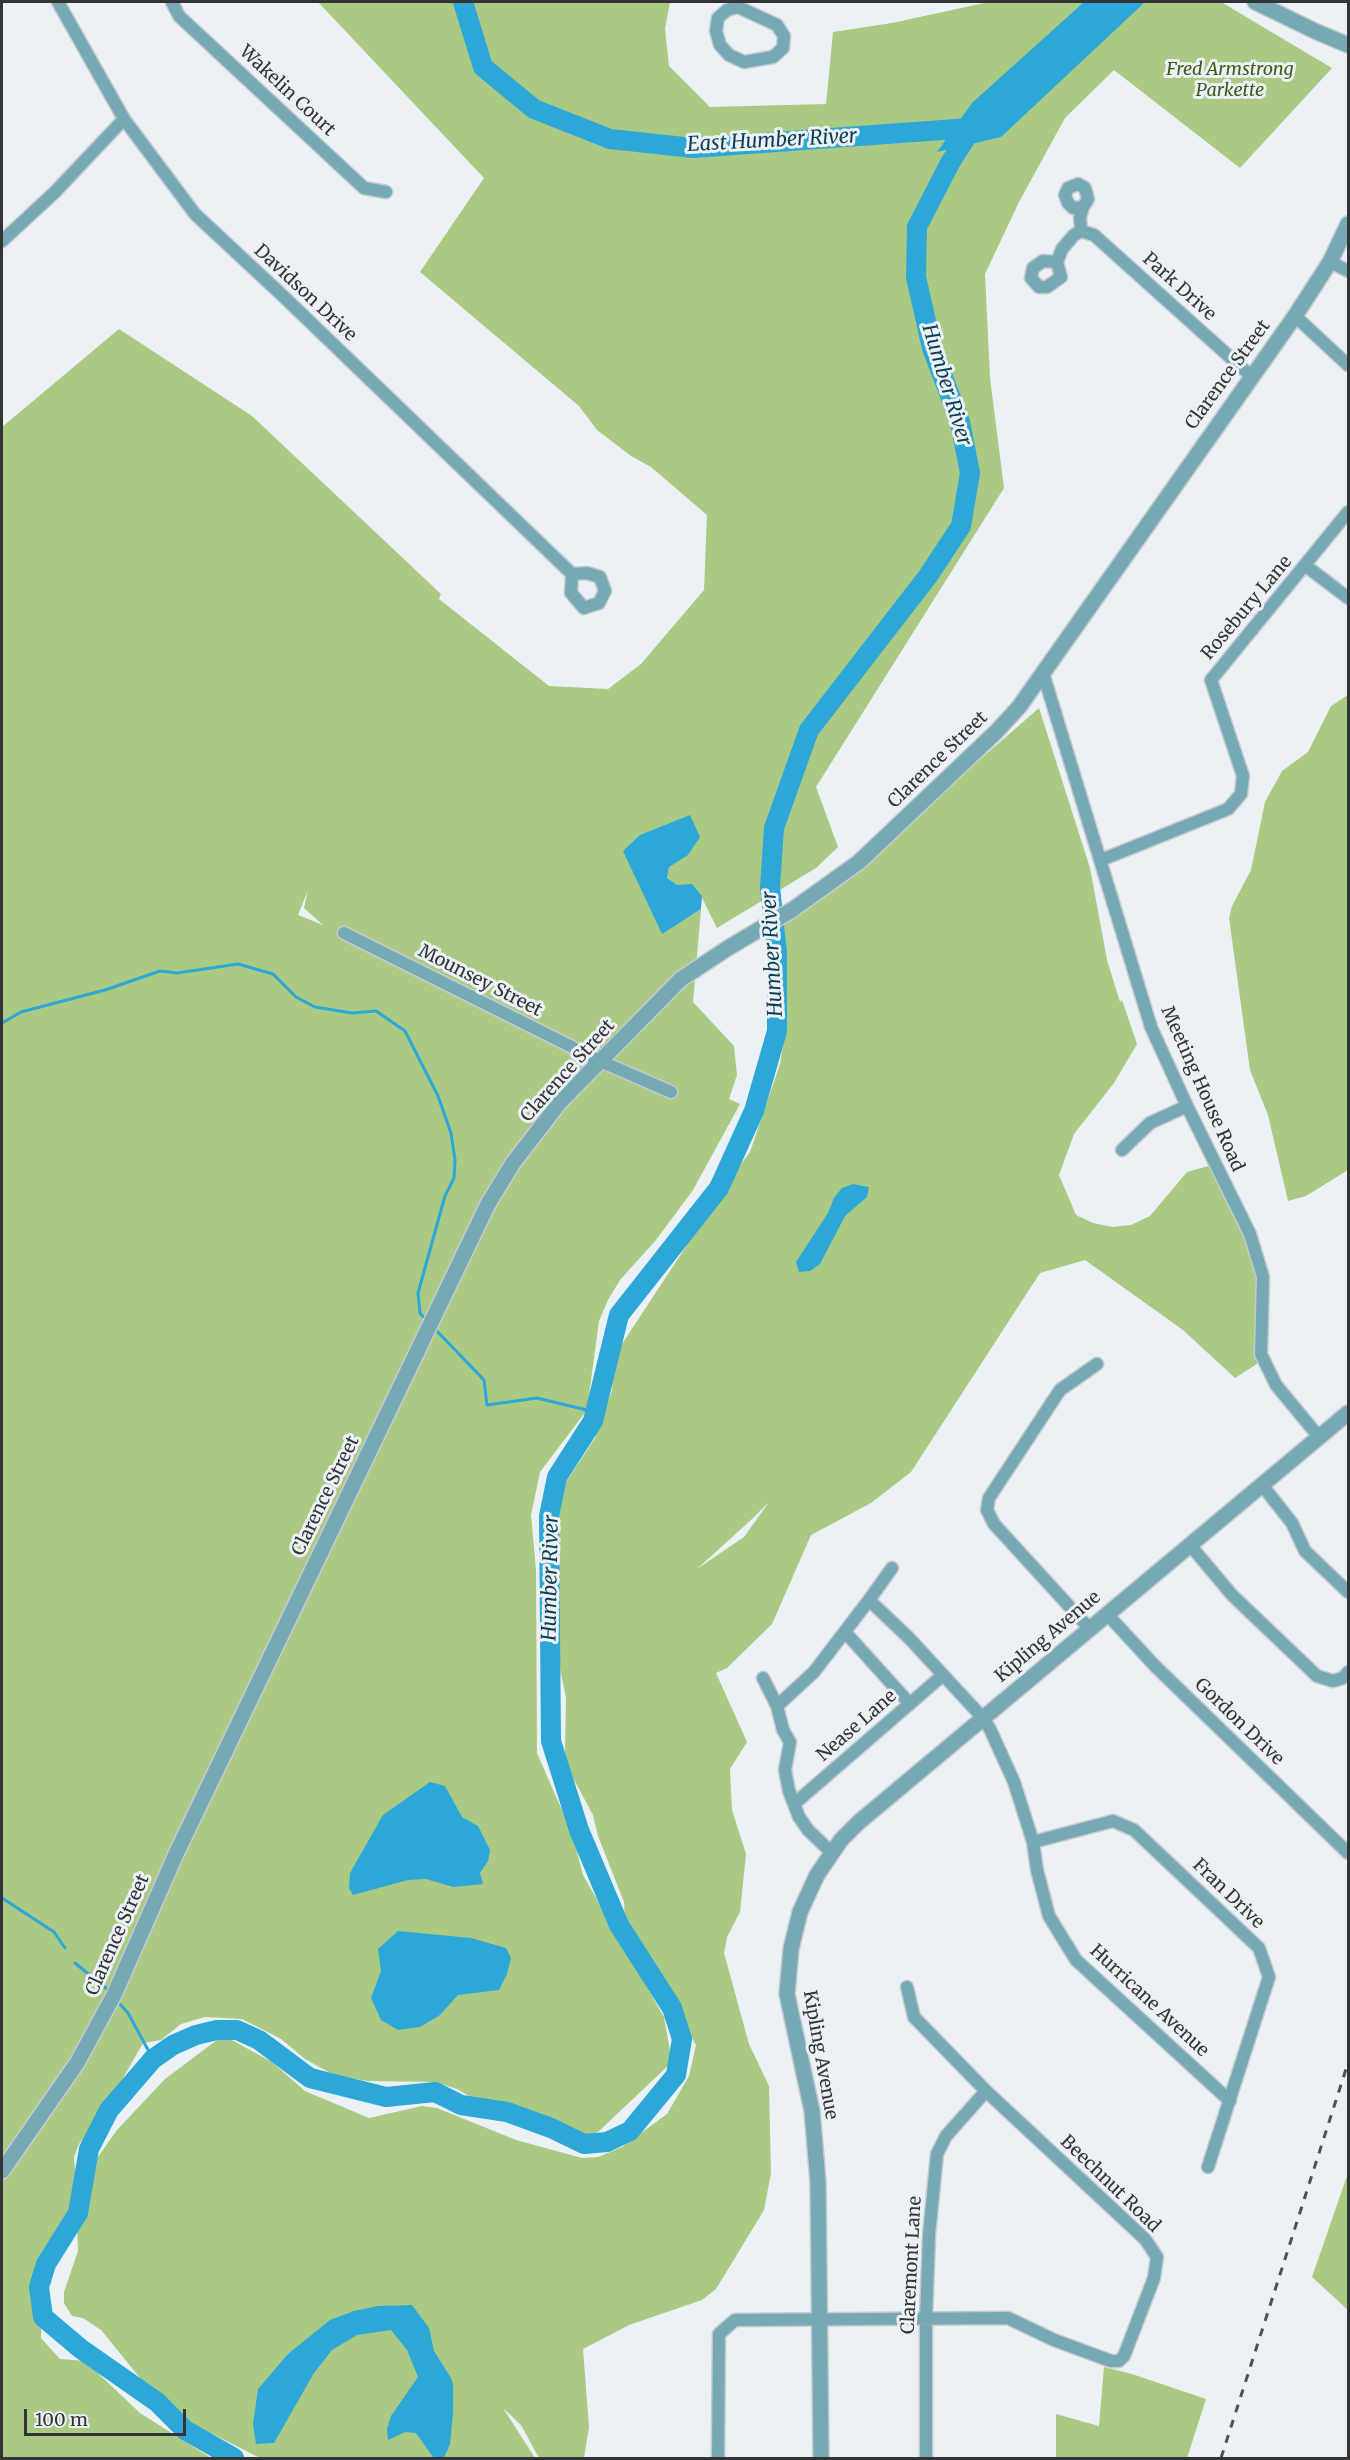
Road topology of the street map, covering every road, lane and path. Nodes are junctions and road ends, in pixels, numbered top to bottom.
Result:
1 (58, 2) edge
2 (172, 2) edge
3 (1255, 2) edge
4 (739, 4) edge
5 (1348, 45) edge
6 (124, 119) junction
7 (387, 192) dead end
8 (1083, 207) dead end
9 (1348, 224) edge
10 (1081, 231) junction
11 (2, 241) edge
12 (1057, 262) dead end
13 (1330, 262) junction
14 (1348, 271) edge
15 (1294, 316) junction
16 (1348, 365) edge
17 (1251, 376) junction
18 (1348, 512) edge
19 (1306, 566) junction
20 (572, 574) dead end
21 (1348, 598) edge
22 (1043, 673) junction
23 (1101, 860) junction
24 (344, 933) dead end
25 (600, 1061) junction
26 (671, 1092) dead end
27 (1187, 1106) junction
28 (1122, 1150) dead end
29 (1097, 1364) dead end
30 (1348, 1413) edge
31 (1319, 1437) junction
32 (1262, 1485) junction
33 (1190, 1545) junction
34 (892, 1568) dead end
35 (1348, 1592) edge
36 (869, 1599) junction
37 (1107, 1614) junction
38 (1090, 1629) junction
39 (844, 1632) junction
40 (1348, 1672) edge
41 (944, 1675) junction
42 (762, 1678) dead end
43 (910, 1704) junction
44 (777, 1706) junction
45 (982, 1717) junction
46 (794, 1804) junction
47 (1033, 1842) junction
48 (831, 1852) junction
49 (1348, 1853) edge
50 (907, 1987) dead end
51 (986, 2091) junction
52 (1230, 2101) junction
53 (1208, 2167) dead end
54 (2, 2171) edge
55 (820, 2320) junction
56 (926, 2320) junction
57 (718, 2458) edge
58 (821, 2458) edge
59 (926, 2458) edge

1 - 6 street, Davidson Drive
2 - 7 street, Wakelin Court
3 - 5 street
4 - 4 street
6 - 11 street
6 - 20 street, Davidson Drive
8 - 10 street
9 - 13 street, Clarence Street
10 - 12 street
10 - 17 street, Park Drive
13 - 14 street
13 - 15 street, Clarence Street
15 - 16 street
15 - 17 street, Clarence Street
17 - 22 street, Clarence Street
18 - 19 street, Rosebury Lane
19 - 21 street
19 - 23 street, Rosebury Lane
22 - 23 street, Meeting House Road
22 - 25 street, Clarence Street
23 - 27 street, Meeting House Road
24 - 25 street, Mounsey Street
25 - 26 street, Mounsey Street
25 - 54 street, Clarence Street
27 - 28 street
27 - 31 street, Meeting House Road
29 - 38 street
30 - 31 street, Kipling Avenue
31 - 32 street, Kipling Avenue
32 - 33 street, Kipling Avenue
32 - 35 street
33 - 37 street, Kipling Avenue
33 - 40 street
34 - 36 street
36 - 39 street
36 - 41 street, Hurricane Avenue
37 - 38 street, Kipling Avenue
37 - 49 street, Gordon Drive
38 - 45 street, Kipling Avenue
39 - 43 street
39 - 44 street
41 - 43 street, Nease Lane
41 - 45 street, Hurricane Avenue
42 - 44 street
43 - 46 street, Nease Lane
44 - 46 street
45 - 47 street, Hurricane Avenue
45 - 48 street, Kipling Avenue
46 - 48 street
47 - 52 street, Hurricane Avenue
47 - 52 street, Fran Drive
48 - 55 street, Kipling Avenue
50 - 51 street, Beechnut Road
51 - 56 street, Claremont Lane
51 - 56 street, Beechnut Road
52 - 53 street, Fran Drive
55 - 56 street, Beechnut Road
55 - 57 street, Beechnut Road
55 - 58 street, Kipling Avenue
56 - 59 street, Claremont Lane

